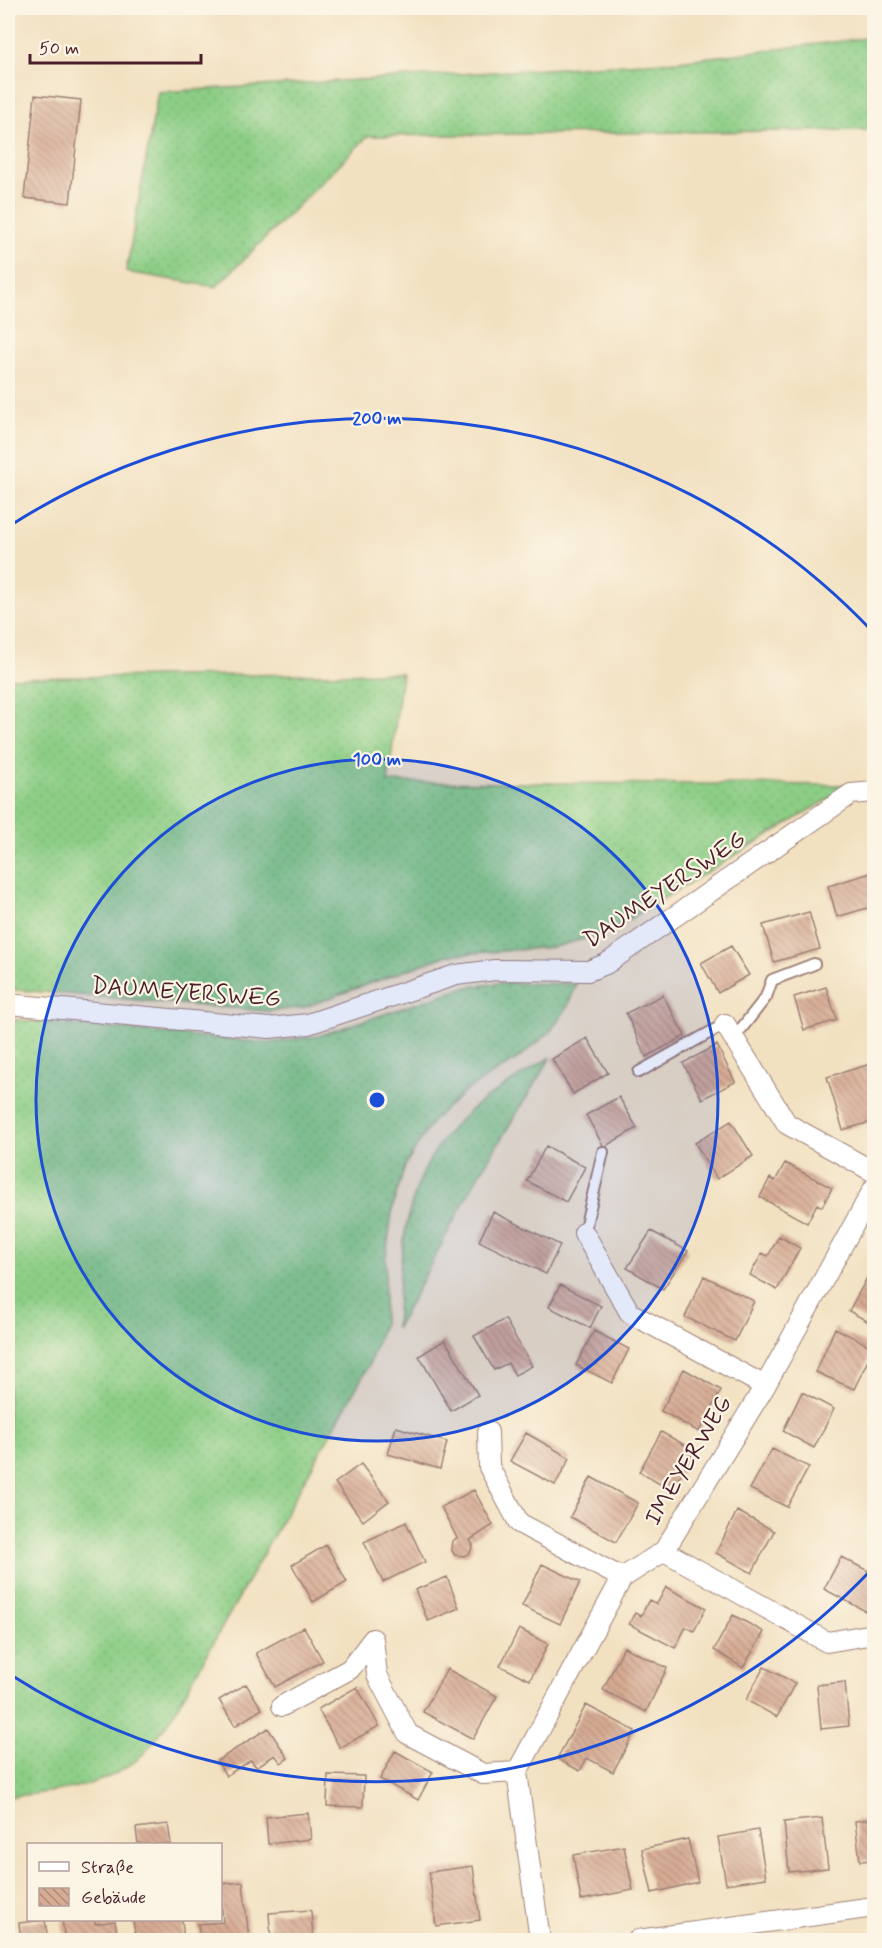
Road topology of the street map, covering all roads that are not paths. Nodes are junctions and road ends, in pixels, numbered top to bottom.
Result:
1 (874, 792) edge
2 (814, 964) dead end
3 (8, 1004) edge
4 (730, 1031) junction
5 (639, 1072) dead end
6 (603, 1152) dead end
7 (874, 1172) edge
8 (874, 1188) edge
9 (584, 1233) joint
10 (765, 1386) junction
11 (488, 1432) dead end
12 (664, 1551) junction
13 (622, 1578) junction
14 (874, 1634) edge
15 (282, 1706) dead end
16 (517, 1772) junction
17 (874, 1907) edge
18 (540, 1941) edge
19 (638, 1941) edge

1 - 3 street, DAUMEYERSWEG
2 - 4 lane
4 - 5 lane
4 - 7 street
6 - 9 lane
8 - 10 street, IMEYERWEG
9 - 10 street, IMEYERWEG
10 - 12 street, IMEYERWEG
11 - 13 street
12 - 13 street, IMEYERWEG
12 - 14 street
13 - 16 street, IMEYERWEG
15 - 16 street
16 - 18 street
17 - 19 street

